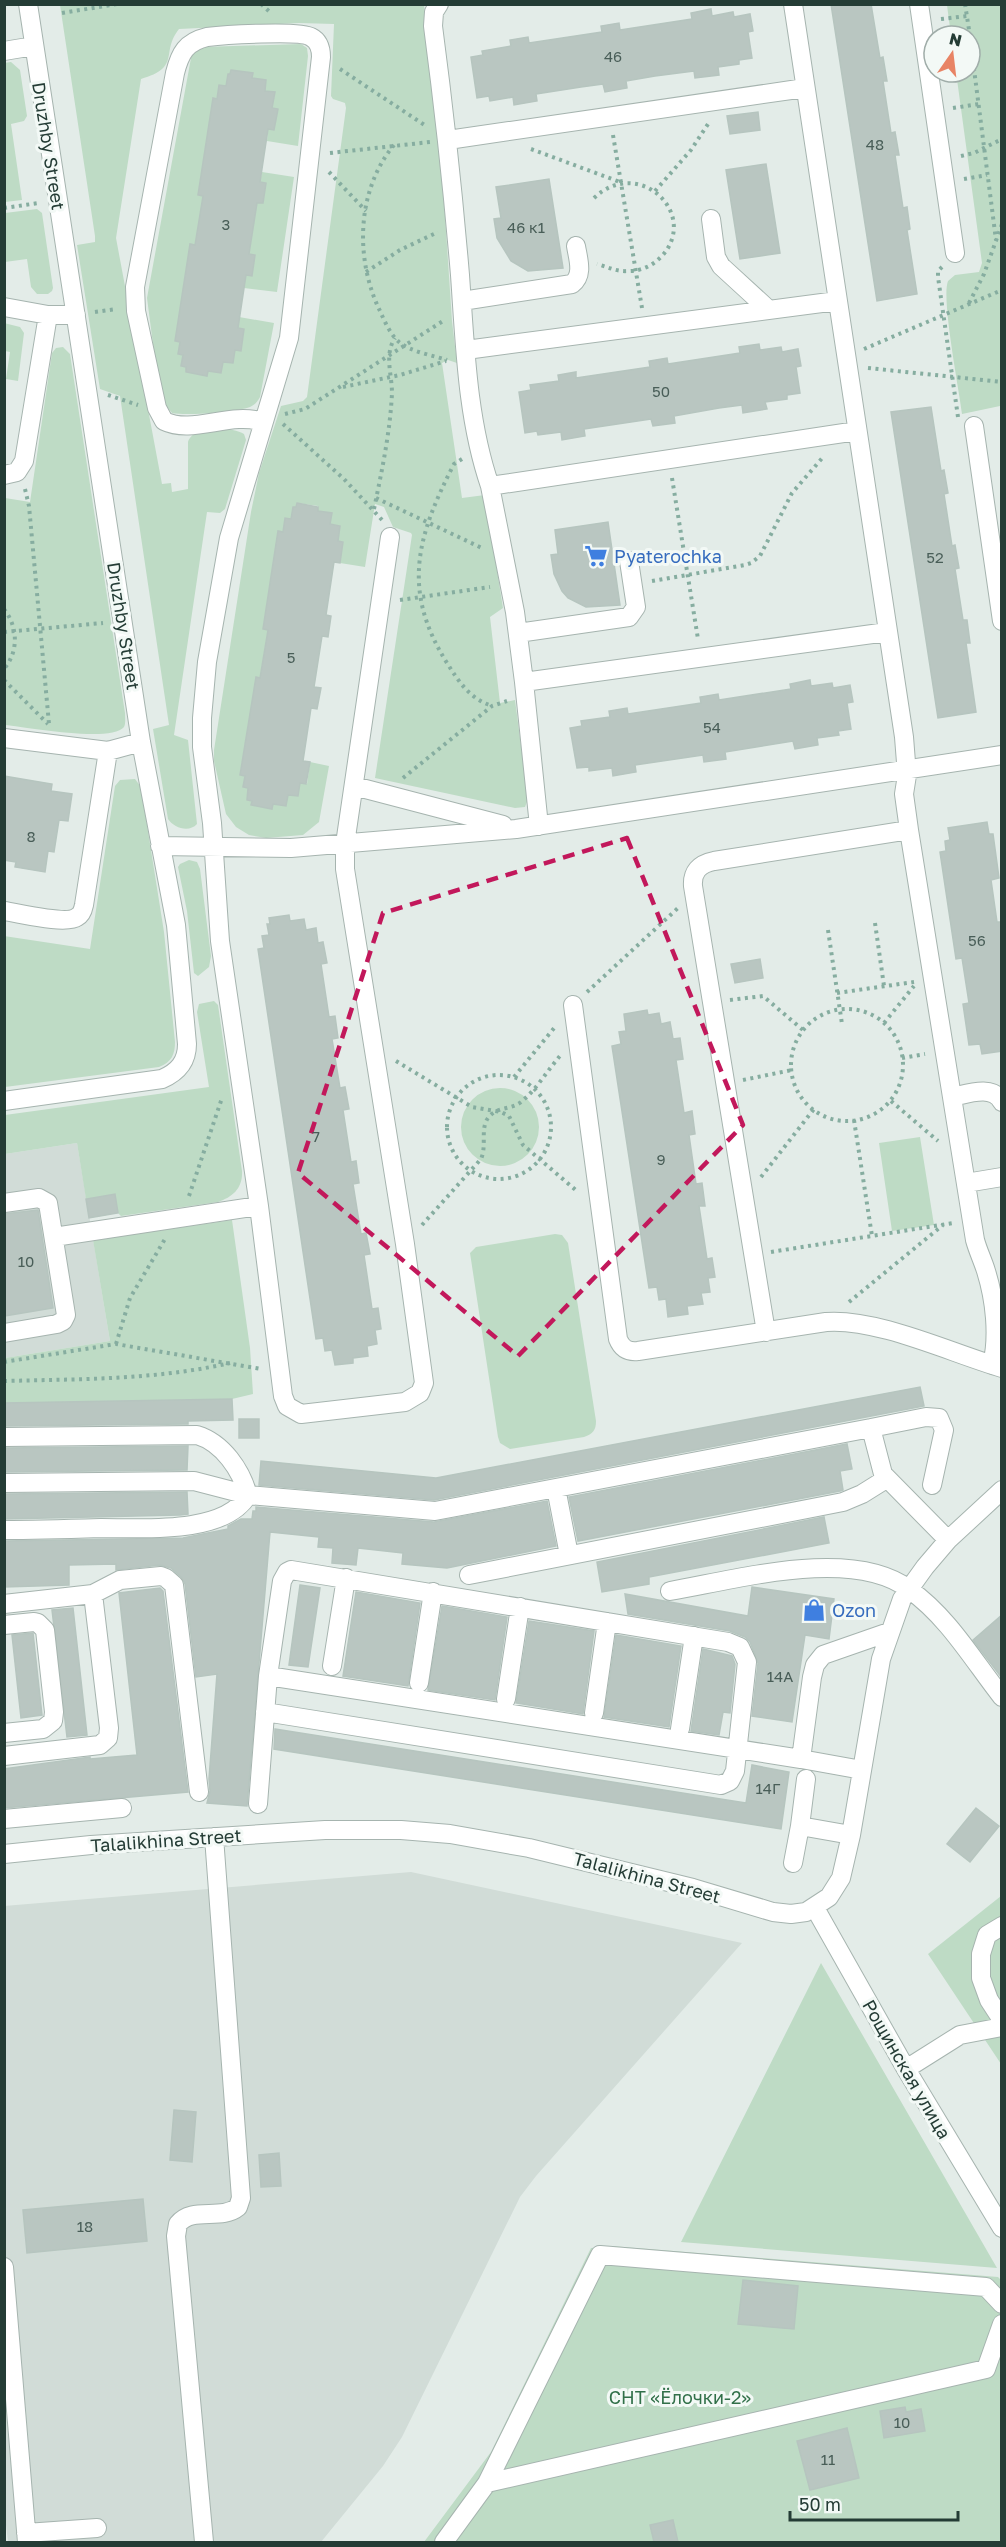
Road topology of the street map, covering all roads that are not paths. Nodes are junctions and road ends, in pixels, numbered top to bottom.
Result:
1 (28, 4) edge
2 (439, 4) edge
3 (793, 4) edge
4 (920, 13) edge
5 (34, 46) junction
6 (4, 51) edge
7 (805, 88) junction
8 (448, 140) junction
9 (711, 219) dead end
10 (576, 246) dead end
11 (955, 253) road end
12 (837, 301) junction
13 (462, 304) junction
14 (4, 307) edge
15 (769, 310) junction
16 (48, 315) junction
17 (76, 315) junction
18 (466, 358) junction
19 (265, 419) junction
20 (974, 426) road end
21 (856, 431) junction
22 (11, 474) edge
23 (490, 486) junction
24 (390, 537) dead end
25 (629, 561) dead end
26 (1002, 621) edge
27 (887, 632) junction
28 (518, 633) junction
29 (524, 682) junction
30 (4, 738) edge
31 (141, 742) junction
32 (108, 751) junction
33 (1002, 755) edge
34 (907, 770) junction
35 (354, 786) junction
36 (539, 826) junction
37 (516, 829) junction
38 (909, 830) junction
39 (345, 844) junction
40 (160, 846) junction
41 (213, 847) junction
42 (4, 911) edge
43 (573, 1005) road end
44 (952, 1097) junction
45 (4, 1101) edge
46 (1002, 1102) edge
47 (1002, 1177) edge
48 (966, 1183) junction
49 (4, 1203) edge
50 (259, 1206) junction
51 (54, 1237) junction
52 (766, 1332) junction
53 (4, 1333) edge
54 (997, 1367) edge
55 (871, 1428) junction
56 (4, 1437) edge
57 (886, 1479) junction
58 (4, 1483) edge
59 (932, 1485) dead end
60 (556, 1488) junction
61 (1002, 1490) edge
62 (248, 1495) junction
63 (4, 1530) edge
64 (948, 1540) junction
65 (569, 1555) junction
66 (469, 1575) dead end
67 (346, 1578) junction
68 (909, 1588) junction
69 (670, 1591) dead end
70 (433, 1592) junction
71 (93, 1594) junction
72 (4, 1604) edge
73 (520, 1607) junction
74 (607, 1622) junction
75 (4, 1625) edge
76 (889, 1632) junction
77 (694, 1636) junction
78 (332, 1666) dead end
79 (268, 1676) junction
80 (419, 1683) dead end
81 (1002, 1697) edge
82 (506, 1699) dead end
83 (265, 1712) junction
84 (594, 1713) dead end
85 (680, 1729) dead end
86 (4, 1733) edge
87 (738, 1749) junction
88 (4, 1756) edge
89 (801, 1759) junction
90 (862, 1770) junction
91 (806, 1779) dead end
92 (199, 1791) dead end
93 (258, 1804) dead end
94 (122, 1808) dead end
95 (4, 1819) edge
96 (800, 1826) junction
97 (851, 1835) junction
98 (214, 1837) junction
99 (4, 1854) edge
100 (793, 1863) dead end
101 (815, 1908) junction
102 (1002, 1926) edge
103 (1002, 2020) edge
104 (1002, 2027) edge
105 (906, 2069) junction
106 (1002, 2228) edge
107 (4, 2267) edge
108 (1002, 2304) edge
109 (1002, 2324) edge
110 (488, 2483) junction
111 (97, 2528) dead end
112 (26, 2538) edge
113 (204, 2542) edge
114 (444, 2542) edge

1 - 5 street, Druzhby Street
2 - 8 street
3 - 7 street
4 - 11 street
5 - 6 street
5 - 17 street, Druzhby Street
7 - 8 street
7 - 12 street
8 - 13 street
9 - 15 street
10 - 13 street
12 - 15 street
12 - 21 street
13 - 18 street
14 - 16 street
15 - 18 street
16 - 17 street
16 - 22 street
17 - 31 street, Druzhby Street
18 - 23 street
19 - 19 street
19 - 41 street
20 - 26 street
21 - 23 street
21 - 27 street
23 - 28 street
24 - 35 street
25 - 28 street
27 - 29 street
27 - 34 street
28 - 29 street
29 - 36 street
30 - 32 street
31 - 32 street
31 - 40 street, Druzhby Street
32 - 42 street
33 - 34 street
34 - 36 street
34 - 38 street
35 - 37 street
35 - 39 street
36 - 37 street
37 - 39 street
38 - 44 street
38 - 52 street
39 - 41 street
39 - 50 street
40 - 41 street
40 - 45 street, Druzhby Street
41 - 50 street
43 - 52 street
44 - 46 street
44 - 48 street
47 - 48 street
48 - 54 street
49 - 51 street
50 - 51 street
51 - 53 street
52 - 54 street
55 - 57 street
55 - 59 street
55 - 60 street
56 - 62 street
57 - 64 street
57 - 65 street
58 - 62 street
60 - 62 street
60 - 65 street
61 - 64 street
62 - 63 street
64 - 68 street
65 - 66 street
67 - 70 street
67 - 78 street
67 - 79 street
68 - 69 street
68 - 76 street
68 - 81 street
70 - 73 street
70 - 80 street
71 - 72 street
71 - 88 street
71 - 92 street
73 - 74 street
73 - 82 street
74 - 77 street
74 - 84 street
75 - 86 street
76 - 89 street
76 - 90 street
77 - 85 street
77 - 87 street
79 - 83 street
79 - 87 street
83 - 87 street
83 - 93 street
87 - 89 street
89 - 90 street
90 - 97 street
91 - 96 street
94 - 95 street
96 - 97 street
96 - 100 street
97 - 101 street
98 - 99 street, Talalikhina Street
98 - 101 street, Talalikhina Street
98 - 113 street
101 - 105 street, Рощинская улица
102 - 103 street
104 - 105 street
105 - 106 street, Рощинская улица
107 - 112 street
108 - 110 street
109 - 110 street
110 - 114 street
111 - 112 street

